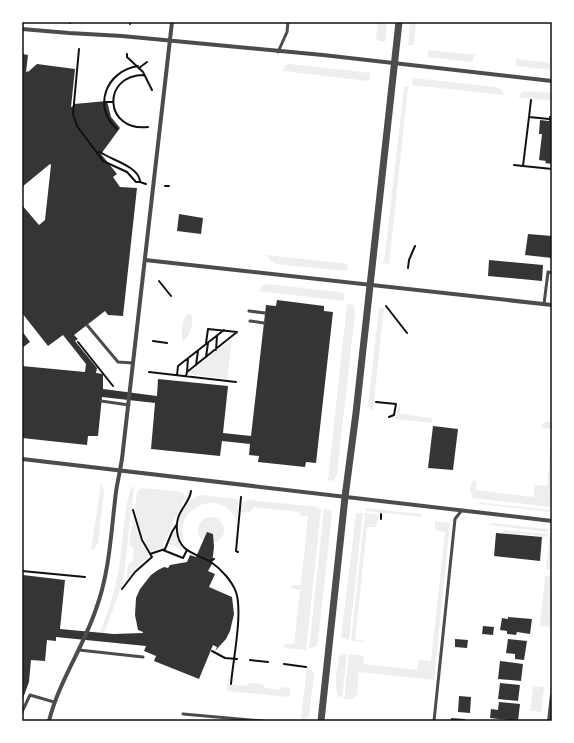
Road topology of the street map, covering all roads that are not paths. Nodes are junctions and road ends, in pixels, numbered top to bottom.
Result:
1 (172, 22) edge
2 (288, 22) edge
3 (399, 22) edge
4 (22, 28) edge
5 (170, 41) junction
6 (278, 52) junction
7 (394, 64) junction
8 (552, 81) edge
9 (145, 260) junction
10 (552, 273) edge
11 (370, 284) junction
12 (544, 304) junction
13 (552, 305) edge
14 (249, 311) dead end
15 (265, 313) dead end
16 (250, 321) dead end
17 (264, 323) dead end
18 (87, 325) dead end
19 (133, 363) junction
20 (101, 402) dead end
21 (129, 405) junction
22 (22, 459) edge
23 (120, 470) junction
24 (345, 497) junction
25 (462, 510) junction
26 (552, 521) edge
27 (79, 650) junction
28 (143, 657) dead end
29 (552, 695) edge
30 (54, 702) junction
31 (22, 712) edge
32 (183, 714) dead end
33 (49, 721) edge
34 (263, 721) edge
35 (320, 721) edge
36 (434, 721) edge
37 (549, 721) edge

1 - 5 street
2 - 6 lane
3 - 7 street
4 - 5 street
5 - 6 street
5 - 9 street
6 - 7 street
7 - 8 street
7 - 11 street
9 - 11 street
9 - 19 street
10 - 12 lane
11 - 12 street
11 - 24 street
12 - 13 street
14 - 15 lane
16 - 17 lane
18 - 19 lane
19 - 21 street
20 - 21 lane
21 - 23 street
22 - 23 street
23 - 24 street
23 - 27 street
24 - 25 street
24 - 35 street
25 - 26 street
25 - 36 lane
27 - 28 lane
27 - 30 street
29 - 37 street
30 - 31 lane
30 - 33 street
32 - 34 lane

